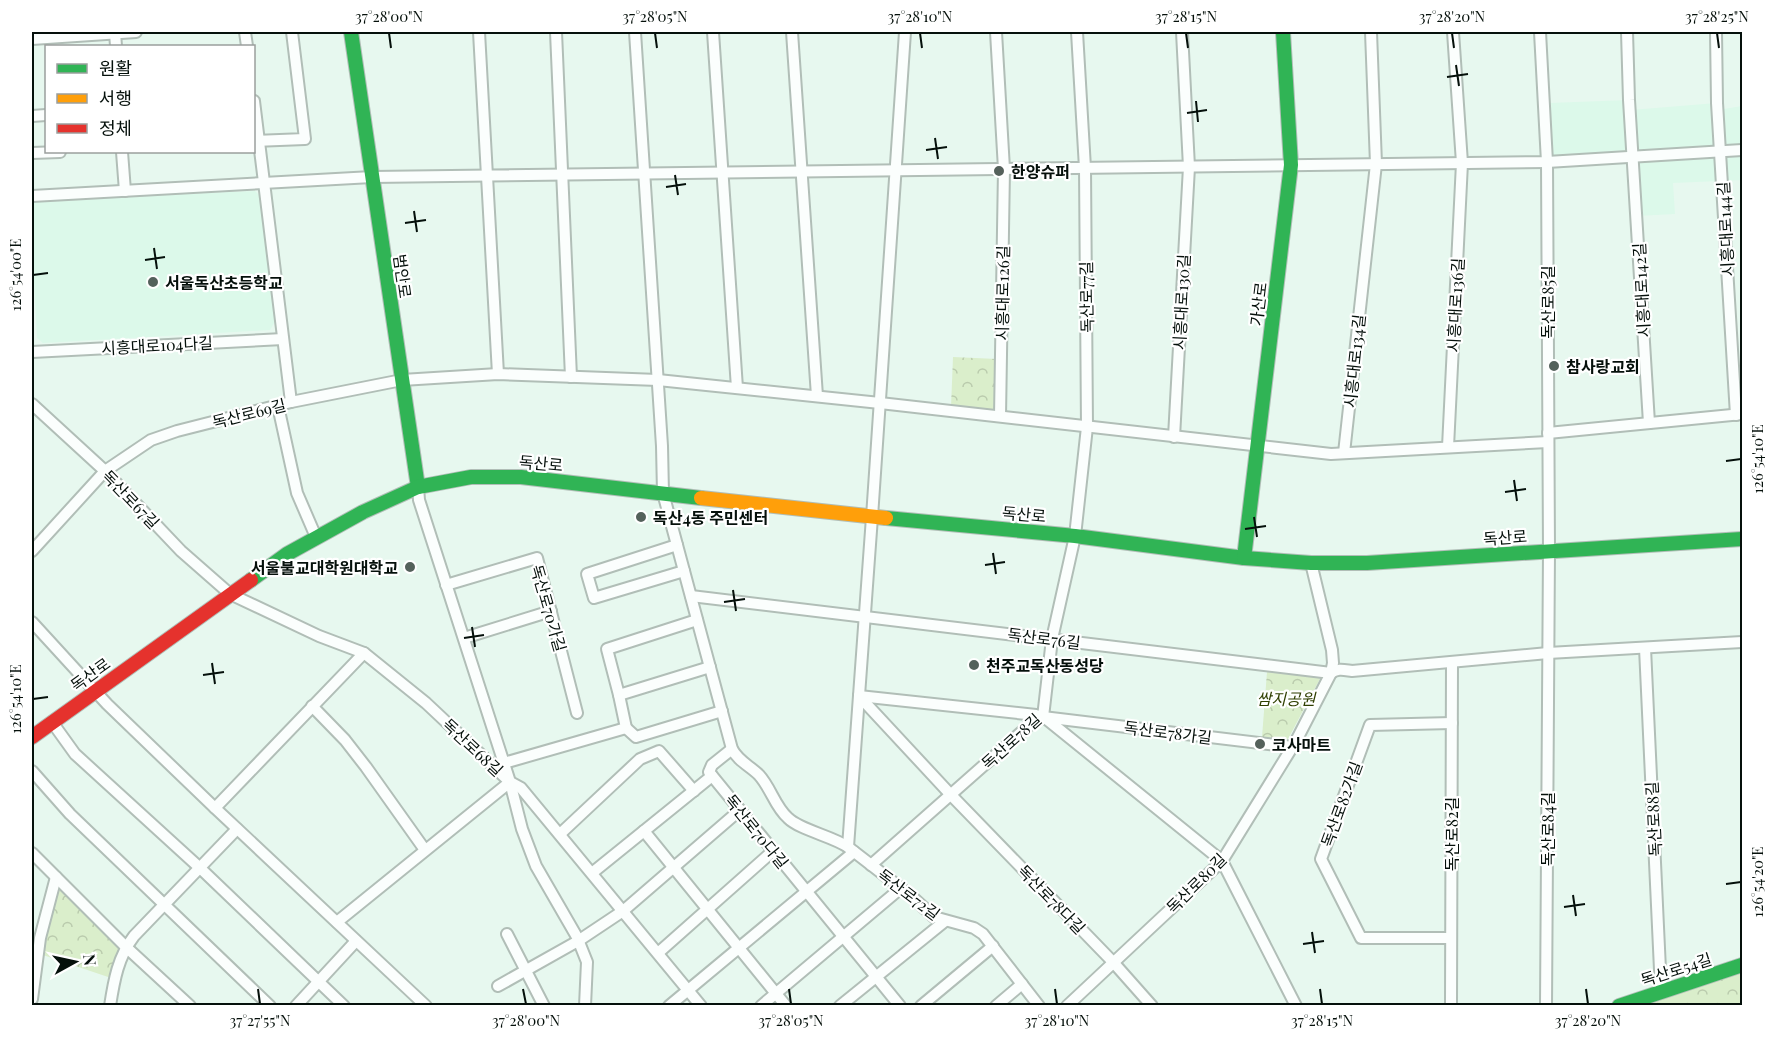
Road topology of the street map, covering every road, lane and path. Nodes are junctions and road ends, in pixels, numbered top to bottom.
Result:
1 (136, 32) edge
2 (292, 32) edge
3 (351, 32) edge
4 (479, 32) edge
5 (556, 32) edge
6 (635, 32) edge
7 (712, 32) edge
8 (792, 32) edge
9 (905, 32) edge
10 (996, 32) edge
11 (1077, 32) edge
12 (1182, 32) edge
13 (1283, 32) edge
14 (1371, 32) edge
15 (1453, 32) edge
16 (1540, 32) edge
17 (1627, 32) edge
18 (1716, 32) edge
19 (115, 33) edge
20 (32, 39) edge
21 (255, 122) edge
22 (256, 141) edge
23 (1743, 150) edge
24 (1720, 151) junction
25 (122, 153) edge
26 (1633, 157) junction
27 (1547, 162) junction
28 (1462, 163) junction
29 (1291, 165) junction
30 (1376, 165) junction
31 (1189, 166) junction
32 (1085, 168) junction
33 (1004, 169) junction
34 (896, 170) junction
35 (801, 172) junction
36 (722, 173) junction
37 (644, 174) junction
38 (562, 175) junction
39 (487, 176) junction
40 (372, 177) junction
41 (264, 183) junction
42 (125, 191) junction
43 (32, 196) edge
44 (283, 339) junction
45 (32, 352) edge
46 (498, 374) junction
47 (572, 377) junction
48 (402, 380) junction
49 (658, 380) junction
50 (736, 388) junction
51 (817, 396) junction
52 (291, 402) junction
53 (880, 403) junction
54 (32, 404) edge
55 (278, 406) junction
56 (1739, 414) edge
57 (1000, 416) junction
58 (1649, 423) junction
59 (1087, 427) junction
60 (1174, 437) junction
61 (1548, 437) junction
62 (1257, 447) junction
63 (1448, 447) junction
64 (1344, 453) junction
65 (105, 471) junction
66 (418, 487) junction
67 (663, 493) junction
68 (872, 517) junction
69 (1075, 536) junction
70 (316, 537) junction
71 (1743, 539) edge
72 (677, 545) junction
73 (32, 551) edge
74 (1549, 551) junction
75 (1244, 558) junction
76 (1311, 563) junction
77 (684, 572) junction
78 (446, 585) junction
79 (230, 594) junction
80 (691, 596) junction
81 (551, 611) junction
82 (864, 616) junction
83 (697, 620) junction
84 (32, 622) edge
85 (464, 638) junction
86 (1052, 639) junction
87 (1743, 642) edge
88 (1645, 648) junction
89 (364, 652) junction
90 (1548, 653) junction
91 (1452, 662) junction
92 (710, 667) junction
93 (1331, 673) junction
94 (95, 690) junction
95 (619, 695) junction
96 (859, 696) junction
97 (312, 706) junction
98 (722, 711) junction
99 (577, 713) dead end
100 (1043, 717) junction
101 (52, 722) junction
102 (1452, 723) junction
103 (626, 728) junction
104 (32, 737) edge
105 (1293, 747) junction
106 (732, 749) junction
107 (504, 764) junction
108 (32, 771) edge
109 (712, 776) junction
110 (510, 782) junction
111 (694, 791) junction
112 (951, 795) junction
113 (215, 808) junction
114 (740, 810) junction
115 (237, 829) junction
116 (644, 831) junction
117 (560, 834) junction
118 (425, 850) junction
119 (851, 850) junction
120 (773, 851) junction
121 (32, 853) edge
122 (1222, 861) junction
123 (871, 865) junction
124 (200, 868) junction
125 (674, 868) junction
126 (592, 873) junction
127 (56, 877) junction
128 (901, 888) junction
129 (807, 892) junction
130 (164, 905) junction
131 (708, 909) junction
132 (623, 911) junction
133 (945, 921) junction
134 (337, 922) junction
135 (507, 934) dead end
136 (843, 937) junction
137 (1451, 938) junction
138 (356, 941) junction
139 (578, 941) junction
140 (993, 946) junction
141 (126, 947) junction
142 (740, 948) junction
143 (658, 953) junction
144 (1113, 962) junction
145 (1743, 965) edge
146 (526, 970) junction
147 (876, 976) junction
148 (318, 981) junction
149 (1022, 984) junction
150 (498, 986) dead end
151 (688, 990) junction
152 (1661, 991) junction
153 (776, 993) junction
154 (32, 999) edge
155 (114, 1003) edge
156 (190, 1005) edge
157 (270, 1005) edge
158 (296, 1005) edge
159 (344, 1005) edge
160 (426, 1005) edge
161 (544, 1005) edge
162 (585, 1005) edge
163 (669, 1005) edge
164 (701, 1005) edge
165 (761, 1005) edge
166 (786, 1005) edge
167 (840, 1005) edge
168 (900, 1005) edge
169 (921, 1005) edge
170 (996, 1005) edge
171 (1039, 1005) edge
172 (1067, 1005) edge
173 (1152, 1005) edge
174 (1296, 1005) edge
175 (1450, 1005) edge
176 (1546, 1005) edge
177 (1619, 1005) edge

1 - 19 street
2 - 22 street
3 - 40 main road, 범안로
4 - 39 street
5 - 38 street
6 - 37 street
7 - 36 street
8 - 35 street
9 - 34 street
10 - 33 street, 시흥대로126길
11 - 32 street, 독산로77길
12 - 31 street, 시흥대로130길
13 - 29 main road, 가산로
14 - 30 street, 시흥대로134길
15 - 28 street, 시흥대로136길
16 - 27 street, 독산로85길
17 - 26 street, 시흥대로142길
18 - 24 street, 시흥대로144길
19 - 20 street
21 - 22 street
22 - 41 street
23 - 24 street
24 - 26 street
24 - 56 street, 시흥대로144길
25 - 42 street
26 - 27 street
26 - 58 street, 시흥대로142길
27 - 28 street
27 - 61 street, 독산로85길
28 - 30 street
28 - 63 street, 시흥대로136길
29 - 30 street
29 - 31 street
29 - 62 main road, 가산로
30 - 64 street, 시흥대로134길
31 - 32 street
31 - 60 street, 시흥대로130길
32 - 33 street
32 - 59 street, 독산로77길
33 - 34 street
33 - 57 street, 시흥대로126길
34 - 35 street
34 - 53 street
35 - 36 street
35 - 51 street
36 - 37 street
36 - 50 street
37 - 38 street
37 - 49 street
38 - 39 street
38 - 47 street
39 - 40 street
39 - 46 street
40 - 41 street
40 - 48 main road, 범안로
41 - 42 street
41 - 44 street
42 - 43 street
44 - 45 street, 시흥대로104다길
44 - 52 street
46 - 47 street
46 - 48 street
47 - 49 street
48 - 52 street, 독산로69길
48 - 66 main road, 범안로
49 - 50 street
49 - 67 street
50 - 51 street
51 - 53 street
52 - 55 street, 독산로69길
53 - 57 street
53 - 68 street
54 - 65 street, 독산로67길
55 - 65 street, 독산로69길
55 - 70 street
56 - 58 street
57 - 59 street
58 - 61 street
59 - 60 street
59 - 69 street, 독산로77길
60 - 62 street
61 - 63 street
61 - 74 street, 독산로85길
62 - 64 street
62 - 75 main road, 가산로
63 - 64 street
65 - 73 street, 독산로69길
65 - 79 street, 독산로67길
66 - 67 main road, 독산로
66 - 70 main road, 독산로
66 - 78 street
67 - 68 main road, 독산로
67 - 72 street
68 - 69 main road, 독산로
68 - 82 street
69 - 75 main road, 독산로
69 - 86 street, 독산로78길
70 - 79 main road, 독산로
71 - 74 main road, 독산로
72 - 77 street
72 - 77 street
74 - 76 main road, 독산로
74 - 90 street, 독산로84길
75 - 76 main road, 독산로
76 - 93 street, 독산로80길
77 - 80 street
78 - 81 street, 독산로70가길
78 - 85 street
79 - 89 street, 독산로68길
79 - 94 main road, 독산로
80 - 82 street
80 - 83 street
81 - 85 street
81 - 99 street, 독산로70가길
82 - 86 street, 독산로76길
82 - 96 street
83 - 92 street
83 - 95 street
84 - 94 street
85 - 107 street
86 - 93 street, 독산로76길
86 - 100 street, 독산로78길
87 - 88 street
88 - 90 street
88 - 152 street, 독산로88길
89 - 97 street
89 - 110 street, 독산로68길
90 - 91 street
90 - 176 street, 독산로84길
91 - 93 street
91 - 102 street, 독산로82길
92 - 95 street
92 - 98 street
93 - 105 street, 독산로80길
94 - 101 main road, 독산로
94 - 113 street
95 - 103 street
96 - 100 street, 독산로78가길
96 - 112 street, 독산로78다길
96 - 119 street
97 - 113 street
97 - 118 street
98 - 103 street
98 - 106 street
100 - 105 street, 독산로78가길
100 - 112 street, 독산로78길
100 - 122 street
101 - 104 main road, 독산로
101 - 124 street
102 - 137 street, 독산로82길
102 - 137 street, 독산로82가길
103 - 107 street
105 - 122 street, 독산로80길
106 - 109 street
106 - 119 street, 독산로72길
107 - 110 street
108 - 130 street
109 - 111 street
109 - 114 street, 독산로70다길
110 - 117 street
110 - 118 street
110 - 139 street, 독산로68길
111 - 116 street
111 - 117 street
112 - 123 street, 독산로78길
112 - 144 street, 독산로78다길
113 - 115 street
114 - 120 street, 독산로70다길
114 - 125 street
115 - 124 street
115 - 134 street
116 - 125 street
116 - 126 street
117 - 126 street
118 - 134 street
119 - 123 street, 독산로72길
119 - 129 street
120 - 129 street, 독산로70다길
120 - 131 street
121 - 127 street
122 - 144 street, 독산로80길
122 - 174 street
123 - 128 street, 독산로72길
124 - 130 street
124 - 148 street
125 - 131 street
125 - 132 street
126 - 132 street
127 - 141 street
127 - 154 street
128 - 133 street, 독산로72길
128 - 136 street
129 - 136 street, 독산로70다길
129 - 142 street
130 - 141 street
130 - 157 street
131 - 142 street
131 - 143 street
132 - 139 street
132 - 143 street
133 - 140 street, 독산로72길
133 - 147 street
134 - 138 street
135 - 146 street
136 - 147 street, 독산로70다길
136 - 153 street
137 - 175 street, 독산로82길
138 - 148 street
138 - 160 street
139 - 146 street
139 - 162 street, 독산로68길
140 - 149 street, 독산로72길
140 - 169 street
141 - 155 street
141 - 156 street
142 - 151 street
142 - 153 street
143 - 151 street
144 - 172 street, 독산로80길
144 - 173 street, 독산로78다길
145 - 152 main road, 독산로54길
146 - 150 street
146 - 161 street
147 - 167 street
147 - 168 street, 독산로70다길
148 - 158 street
148 - 159 street
149 - 170 street
149 - 171 street, 독산로72길
151 - 163 street
151 - 164 street
152 - 177 main road, 독산로54길
153 - 165 street
153 - 166 street

